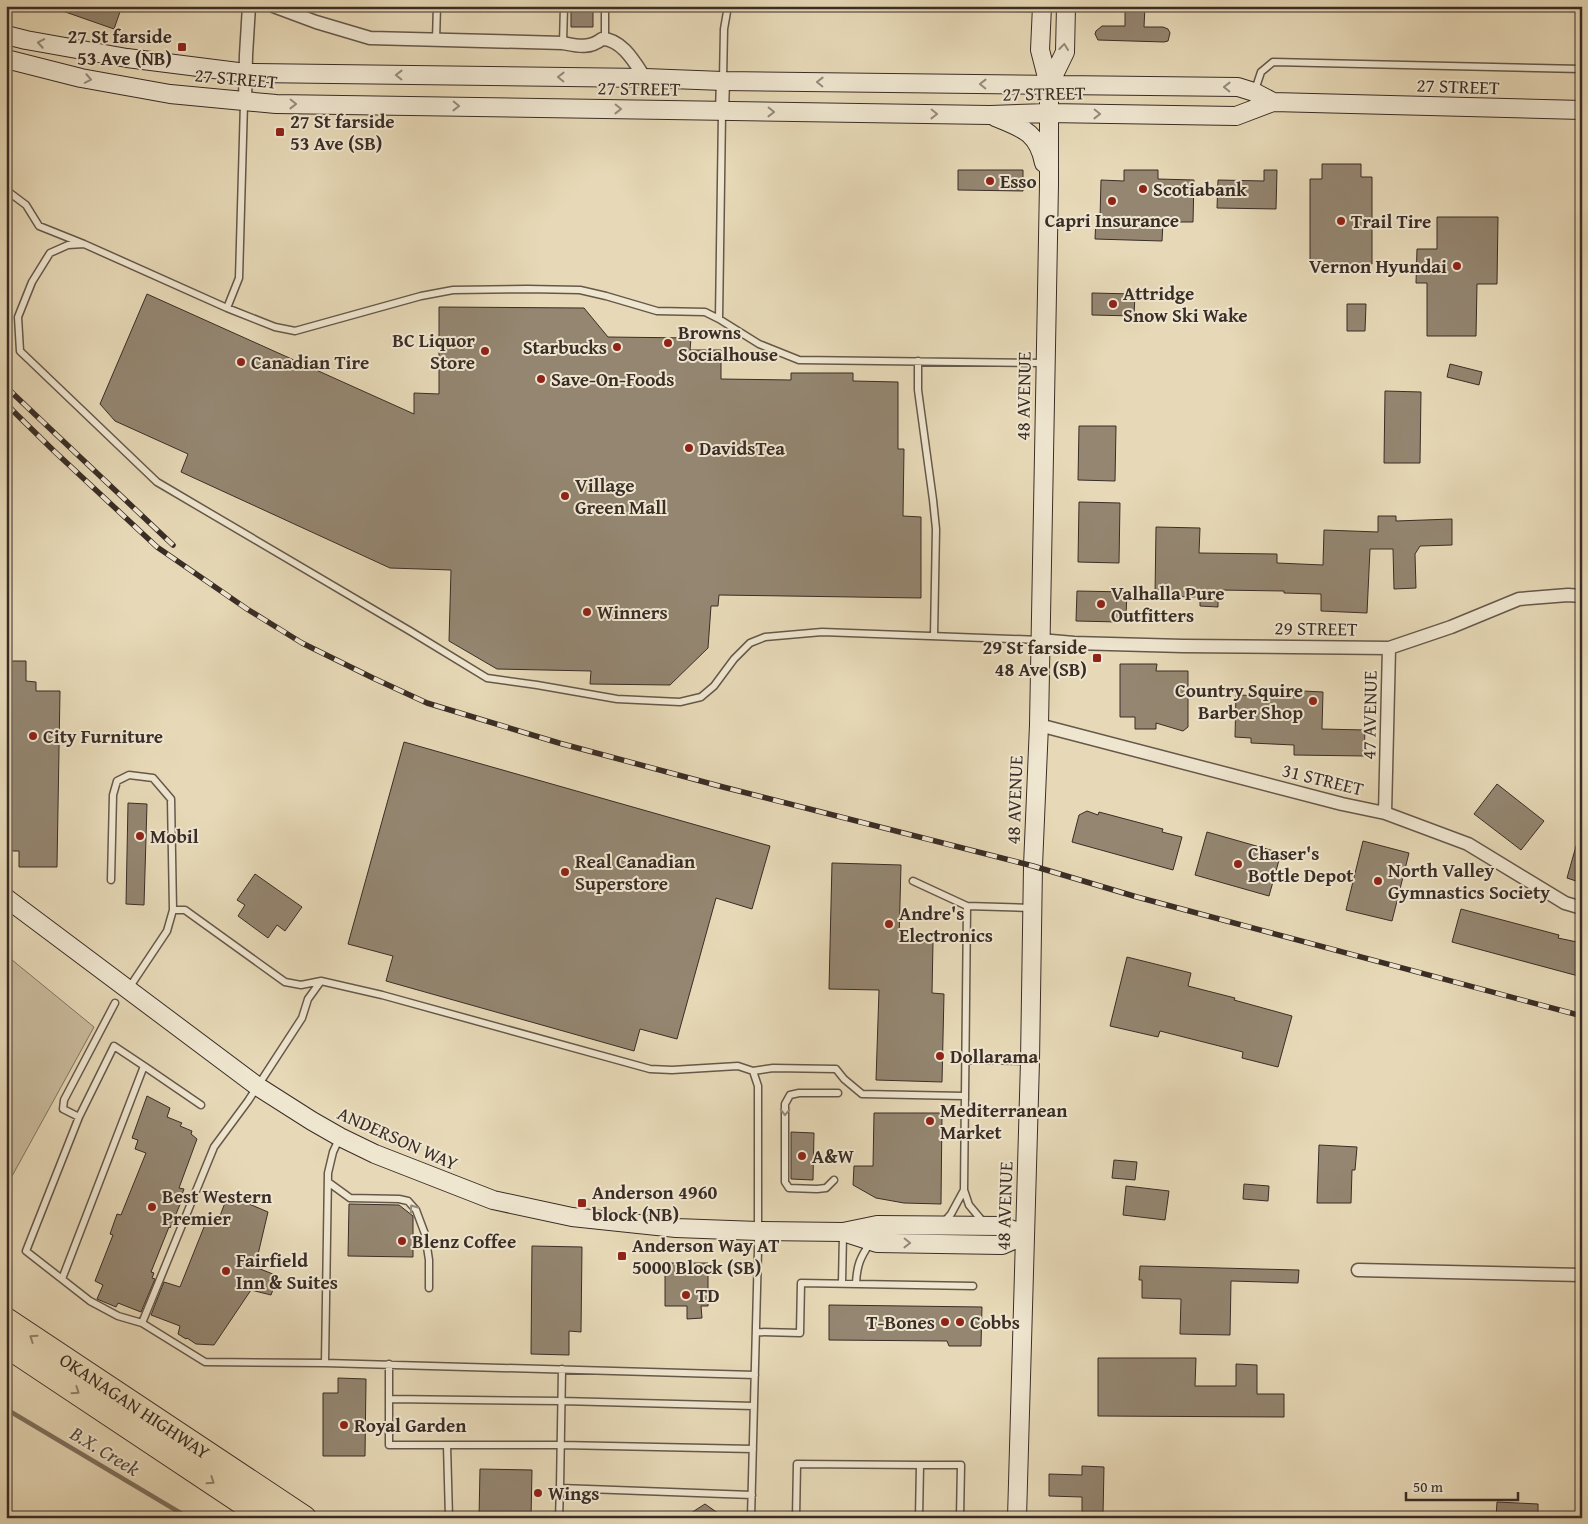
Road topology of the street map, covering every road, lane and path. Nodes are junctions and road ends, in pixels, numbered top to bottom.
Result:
1 (249, 6) edge
2 (273, 6) edge
3 (437, 6) edge
4 (564, 6) edge
5 (605, 6) edge
6 (728, 6) edge
7 (882, 6) edge
8 (1066, 6) edge
9 (1042, 7) edge
10 (6, 35) edge
11 (605, 39) junction
12 (436, 40) junction
13 (563, 43) junction
14 (6, 59) edge
15 (1582, 69) edge
16 (246, 73) junction
17 (645, 78) junction
18 (723, 81) junction
19 (1049, 85) junction
20 (1254, 92) junction
21 (244, 101) junction
22 (1273, 102) junction
23 (1582, 110) edge
24 (722, 111) junction
25 (1048, 113) junction
26 (990, 115) junction
27 (1048, 184) junction
28 (6, 190) edge
29 (84, 244) junction
30 (227, 308) junction
31 (719, 319) junction
32 (918, 362) junction
33 (1045, 363) junction
34 (1582, 596) edge
35 (934, 636) junction
36 (1040, 640) junction
37 (1389, 648) junction
38 (1039, 725) junction
39 (1386, 813) junction
40 (111, 880) dead end
41 (913, 881) dead end
42 (6, 898) edge
43 (967, 906) junction
44 (1033, 908) junction
45 (1582, 908) edge
46 (173, 910) junction
47 (321, 981) junction
48 (128, 990) junction
49 (114, 1003) dead end
50 (965, 1060) junction
51 (1030, 1061) junction
52 (144, 1066) junction
53 (754, 1071) junction
54 (257, 1086) junction
55 (838, 1093) dead end
56 (964, 1096) junction
57 (202, 1105) dead end
58 (78, 1116) junction
59 (340, 1137) junction
60 (834, 1180) dead end
61 (328, 1182) junction
62 (964, 1190) junction
63 (940, 1225) junction
64 (987, 1226) junction
65 (758, 1231) junction
66 (843, 1232) junction
67 (1025, 1235) junction
68 (871, 1241) junction
69 (1358, 1270) dead end
70 (1582, 1275) edge
71 (62, 1280) junction
72 (842, 1283) junction
73 (856, 1283) junction
74 (973, 1286) dead end
75 (429, 1288) dead end
76 (6, 1320) edge
77 (142, 1323) junction
78 (757, 1332) junction
79 (6, 1345) edge
80 (325, 1363) junction
81 (389, 1364) junction
82 (562, 1369) junction
83 (755, 1375) junction
84 (389, 1399) junction
85 (561, 1401) junction
86 (754, 1406) junction
87 (447, 1445) junction
88 (560, 1445) junction
89 (753, 1449) junction
90 (920, 1465) junction
91 (560, 1488) junction
92 (752, 1495) junction
93 (260, 1505) edge
94 (304, 1518) edge
95 (448, 1518) edge
96 (559, 1518) edge
97 (751, 1518) edge
98 (796, 1518) edge
99 (919, 1518) edge
100 (960, 1518) edge
101 (1017, 1518) edge

1 - 16 street
2 - 12 street
3 - 12 lane
4 - 13 lane
5 - 11 lane
6 - 18 lane
7 - 9 lane
19 -> 8 main road, 48 AVENUE
9 - 19 main road, 48 AVENUE
16 -> 10 main road, 27 STREET
11 - 13 street
11 - 17 street
12 - 13 street
14 -> 21 main road, 27 STREET
15 - 20 lane
17 -> 16 main road, 27 STREET
16 - 21 street
17 - 18 main road, 27 STREET
19 -> 18 main road, 27 STREET
18 - 24 street
20 -> 19 main road, 27 STREET
19 - 25 main road, 48 AVENUE
20 - 22 main road, 27 STREET
21 -> 24 main road, 27 STREET
21 - 30 lane
22 - 23 main road, 27 STREET
25 -> 22 main road, 27 STREET
24 -> 26 main road, 27 STREET
24 - 31 lane
25 - 26 main road, 27 STREET
25 - 27 main road, 48 AVENUE
26 - 27 main road
27 - 33 main road, 48 AVENUE
28 - 29 lane
29 - 30 lane
29 - 35 lane
30 - 31 lane
31 - 32 lane
32 - 33 lane
32 - 35 lane
33 - 36 main road, 48 AVENUE
34 - 37 street, 29 STREET
35 - 36 lane
36 - 37 street, 29 STREET
36 - 38 main road, 48 AVENUE
37 - 39 street, 47 AVENUE
38 - 39 street, 31 STREET
38 - 44 main road, 48 AVENUE
39 - 45 street, 31 STREET
40 - 46 lane
41 - 43 lane
42 - 48 main road, ANDERSON WAY
43 - 44 lane
43 - 50 lane
44 - 51 main road, 48 AVENUE
46 - 47 lane
46 - 48 lane
47 - 53 lane
47 - 54 lane
48 - 54 main road, ANDERSON WAY
49 - 58 lane
50 - 51 lane
50 - 56 lane
51 - 67 main road, 48 AVENUE
52 - 57 lane
52 - 58 lane
52 - 71 lane
53 - 56 lane
53 - 65 lane
54 - 59 main road, ANDERSON WAY
54 - 77 lane
55 -> 60 lane
56 - 62 lane
58 - 71 lane
59 - 61 lane
59 - 65 main road, ANDERSON WAY
75 -> 61 lane
61 - 80 lane
62 - 63 lane
62 - 64 lane
63 - 64 main road, ANDERSON WAY
63 - 66 main road, ANDERSON WAY
64 - 67 main road, ANDERSON WAY
65 - 66 main road, ANDERSON WAY
65 - 78 lane
66 - 68 main road, ANDERSON WAY
66 - 72 lane
68 -> 67 main road, ANDERSON WAY
67 - 101 main road, 48 AVENUE
68 - 73 lane
69 - 70 street
71 - 77 lane
72 - 73 lane
72 - 78 lane
73 - 74 lane
93 -> 76 highway, OKANAGAN HIGHWAY
77 - 80 lane
78 - 83 lane
79 -> 93 highway, OKANAGAN HIGHWAY
80 - 81 lane
81 - 82 lane
81 - 84 lane
82 - 83 lane
82 - 85 lane
83 - 86 lane
84 - 85 lane
84 - 87 lane
85 - 86 lane
85 - 88 lane
86 - 89 lane
87 - 88 lane
87 - 95 lane
88 - 89 lane
88 - 91 lane
89 - 92 lane
90 - 98 lane
90 - 99 lane
90 - 100 lane
91 - 92 lane
91 - 96 lane
92 - 97 lane
93 - 94 highway

